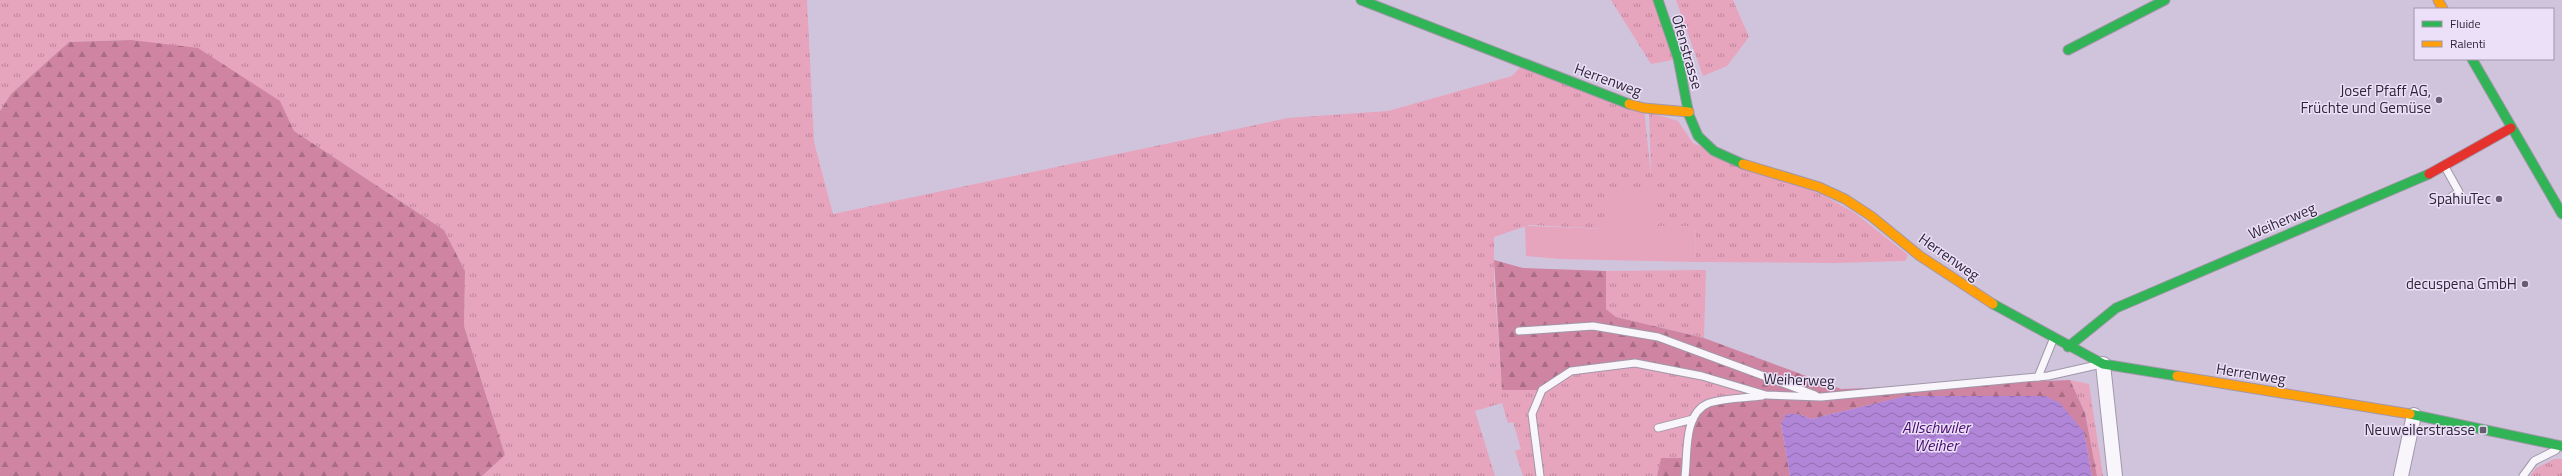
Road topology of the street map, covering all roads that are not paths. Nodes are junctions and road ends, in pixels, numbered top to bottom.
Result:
1 (1361, 0) edge
2 (1658, 0) edge
3 (2165, 0) edge
4 (2068, 50) dead end
5 (2473, 60) edge
6 (1689, 112) junction
7 (2511, 128) junction
8 (2444, 167) junction
9 (2452, 196) dead end
10 (2562, 214) edge
11 (1519, 331) dead end
12 (2054, 339) junction
13 (2068, 347) junction
14 (2103, 364) junction
15 (2038, 377) junction
16 (1766, 395) junction
17 (1821, 397) junction
18 (2414, 415) junction
19 (1693, 418) junction
20 (1658, 428) dead end
21 (2562, 447) edge
22 (1540, 476) edge
23 (1685, 476) edge
24 (2115, 476) edge
25 (2401, 476) edge
26 (2523, 476) edge

1 - 6 street, Herrenweg
2 - 6 street, Ofenstrasse
3 - 4 street
5 - 7 street
6 - 12 street, Herrenweg
7 - 8 street, Weiherweg
7 - 10 street
8 - 9 lane
8 - 13 street, Weiherweg
11 - 17 lane
12 - 13 street, Herrenweg
12 - 15 lane
13 - 14 street, Herrenweg
14 - 15 lane, Weiherweg
14 - 18 street, Herrenweg
14 - 24 street
15 - 17 lane, Weiherweg
16 - 17 lane, Weiherweg
16 - 19 lane
16 - 22 lane, Weiherweg
18 - 21 street, Herrenweg
18 - 25 street
19 - 20 lane
19 - 23 lane
21 - 26 lane

